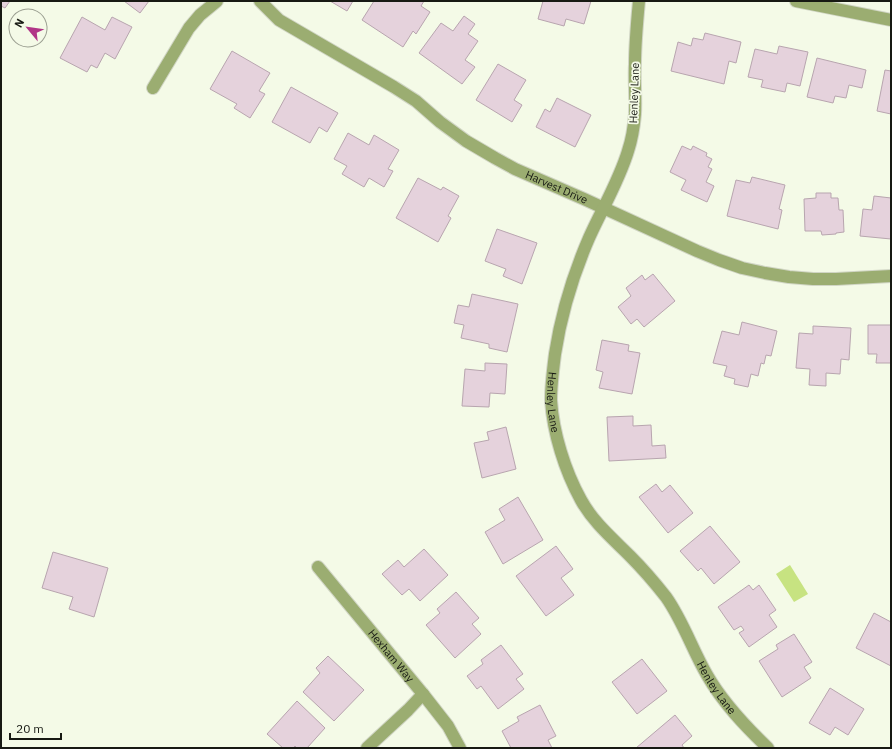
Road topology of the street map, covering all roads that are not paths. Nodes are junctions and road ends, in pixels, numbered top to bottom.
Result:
1 (217, 1) edge
2 (260, 1) edge
3 (639, 1) edge
4 (796, 1) edge
5 (891, 20) edge
6 (153, 88) dead end
7 (604, 208) junction
8 (891, 276) edge
9 (318, 567) dead end
10 (423, 694) junction
11 (368, 748) edge
12 (460, 748) edge
13 (768, 748) edge

1 - 6 street
2 - 7 street, Harvest Drive
3 - 7 street, Henley Lane
4 - 5 street
7 - 8 street, Harvest Drive
7 - 13 street, Henley Lane
9 - 10 street, Hexham Way
10 - 11 street
10 - 12 street, Hexham Way

